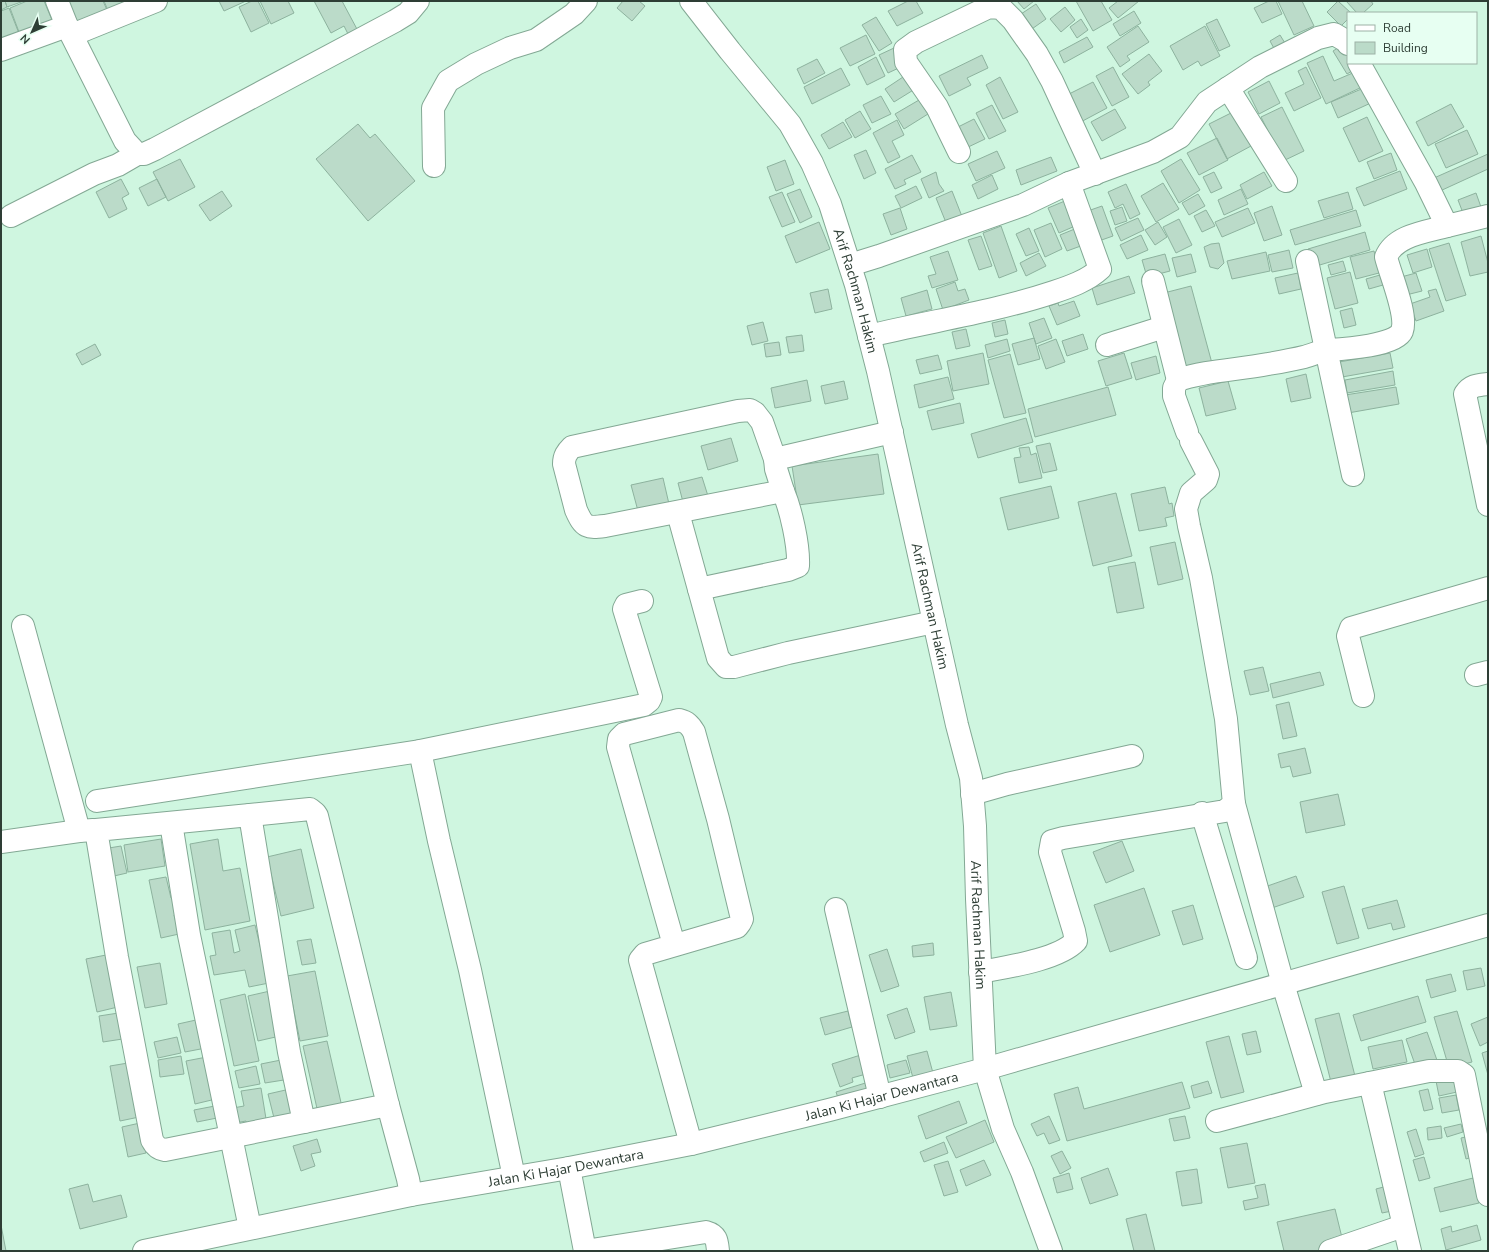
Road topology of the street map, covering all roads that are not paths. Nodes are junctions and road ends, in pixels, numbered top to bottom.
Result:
1 (57, 1) edge
2 (156, 1) edge
3 (418, 1) edge
4 (586, 1) edge
5 (691, 1) edge
6 (987, 4) edge
7 (70, 31) junction
8 (1347, 42) edge
9 (1, 50) edge
10 (1360, 64) edge
11 (1228, 88) junction
12 (959, 152) dead end
13 (137, 154) junction
14 (434, 166) dead end
15 (1095, 174) junction
16 (1286, 181) dead end
17 (1069, 183) junction
18 (11, 216) dead end
19 (1488, 216) edge
20 (1447, 226) junction
21 (1307, 261) dead end
22 (850, 265) junction
23 (1153, 281) dead end
24 (1164, 327) junction
25 (869, 336) junction
26 (1107, 345) dead end
27 (1326, 350) junction
28 (1178, 380) junction
29 (1488, 384) edge
30 (892, 432) junction
31 (775, 459) junction
32 (1353, 475) dead end
33 (783, 491) junction
34 (1488, 505) edge
35 (678, 513) junction
36 (1488, 588) edge
37 (699, 589) junction
38 (642, 601) dead end
39 (934, 622) junction
40 (23, 626) dead end
41 (1363, 696) dead end
42 (420, 751) junction
43 (1132, 756) dead end
44 (972, 794) junction
45 (97, 801) dead end
46 (1234, 804) junction
47 (1202, 813) junction
48 (250, 815) junction
49 (171, 823) junction
50 (87, 830) junction
51 (2, 839) edge
52 (836, 908) dead end
53 (1488, 925) edge
54 (674, 946) junction
55 (1246, 958) dead end
56 (980, 972) junction
57 (1283, 984) junction
58 (985, 1069) junction
59 (1370, 1083) junction
60 (1316, 1094) junction
61 (880, 1097) junction
62 (388, 1105) junction
63 (1217, 1121) dead end
64 (304, 1122) junction
65 (231, 1137) junction
66 (691, 1144) junction
67 (569, 1168) junction
68 (514, 1178) junction
69 (1487, 1187) edge
70 (411, 1195) junction
71 (1403, 1226) junction
72 (250, 1228) junction
73 (144, 1251) edge
74 (585, 1251) edge
75 (718, 1251) edge
76 (1051, 1251) edge
77 (1330, 1251) edge
78 (1410, 1251) edge

1 - 7 street
2 - 7 street
3 - 13 street
4 - 14 street
5 - 22 street, Arif Rachman Hakim
6 - 12 street
6 - 15 street
7 - 9 street
7 - 13 street
8 - 11 street
10 - 20 street
11 - 15 street
11 - 16 street
13 - 18 street
15 - 17 street
17 - 22 street
17 - 25 street
19 - 20 street
20 - 27 street
21 - 27 street
22 - 25 street, Arif Rachman Hakim
23 - 24 street
24 - 26 street
24 - 28 street
25 - 30 street, Arif Rachman Hakim
27 - 28 street
27 - 32 street
28 - 46 street
29 - 34 street
30 - 31 street
30 - 39 street, Arif Rachman Hakim
31 - 33 street
31 - 35 street
33 - 35 street
33 - 37 street
35 - 37 street
36 - 41 street
37 - 39 street
38 - 42 street
39 - 44 street, Arif Rachman Hakim
40 - 50 street
42 - 45 street
42 - 68 street
43 - 44 street
44 - 56 street, Arif Rachman Hakim
46 - 47 street
46 - 57 street
47 - 55 street
47 - 56 street
48 - 49 street
48 - 62 street
48 - 64 street
49 - 50 street
49 - 65 street
50 - 51 street
50 - 65 street
52 - 61 street
53 - 57 street, Jalan Ki Hajar Dewantara
54 - 54 street
54 - 66 street
56 - 58 street, Arif Rachman Hakim
57 - 58 street, Jalan Ki Hajar Dewantara
57 - 60 street
58 - 61 street, Jalan Ki Hajar Dewantara
58 - 76 street, Arif Rachman Hakim
59 - 60 street
59 - 69 street
59 - 71 street
60 - 63 street
61 - 66 street, Jalan Ki Hajar Dewantara
62 - 64 street
62 - 70 street
64 - 65 street
65 - 72 street
66 - 67 street, Jalan Ki Hajar Dewantara
67 - 68 street, Jalan Ki Hajar Dewantara
67 - 74 street
68 - 70 street, Jalan Ki Hajar Dewantara
70 - 72 street, Jalan Ki Hajar Dewantara
71 - 77 street
71 - 78 street
72 - 73 street, Jalan Ki Hajar Dewantara
74 - 75 street

